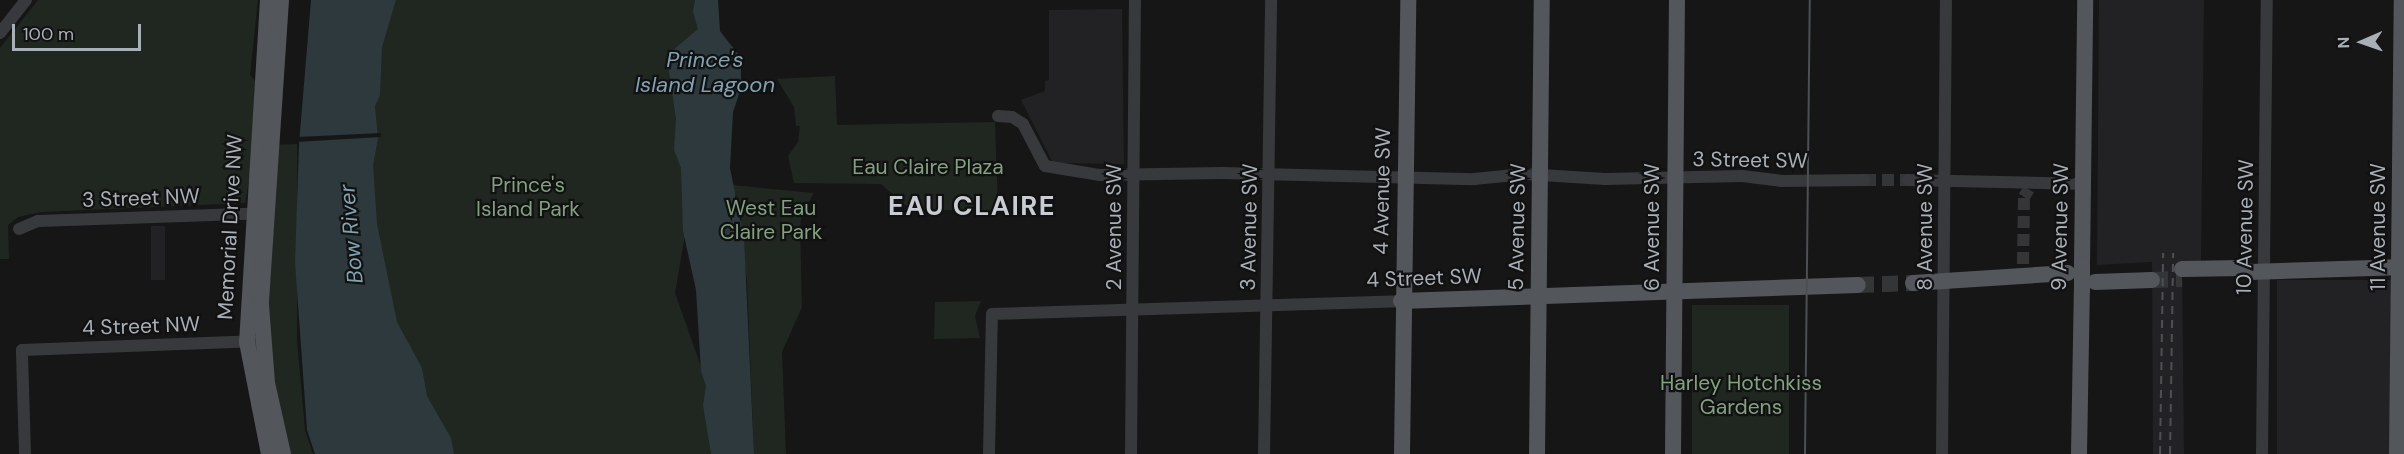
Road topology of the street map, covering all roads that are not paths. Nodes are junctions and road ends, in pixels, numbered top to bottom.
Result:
1 (26, 0) edge
2 (268, 0) edge
3 (281, 0) edge
4 (1135, 0) edge
5 (1271, 0) edge
6 (1408, 0) edge
7 (1542, 0) edge
8 (1677, 0) edge
9 (1946, 0) edge
10 (2085, 0) edge
11 (2266, 0) edge
12 (2402, 0) edge
13 (0, 33) edge
14 (998, 116) dead end
15 (1268, 174) junction
16 (1405, 174) junction
17 (1540, 174) junction
18 (1134, 175) junction
19 (1675, 178) junction
20 (1864, 180) tunnel mouth
21 (1908, 180) tunnel mouth
22 (1944, 182) junction
23 (2083, 184) junction
24 (260, 213) junction
25 (19, 229) dead end
26 (2402, 267) edge
27 (2257, 271) junction
28 (2182, 274) tunnel mouth
29 (2152, 275) tunnel mouth
30 (2082, 278) junction
31 (1986, 280) junction
32 (1944, 281) junction
33 (1913, 283) tunnel mouth
34 (1858, 285) tunnel mouth
35 (1674, 291) junction
36 (1538, 297) junction
37 (1401, 301) junction
38 (1267, 306) junction
39 (1133, 310) junction
40 (255, 341) junction
41 (25, 454) edge
42 (269, 454) edge
43 (283, 454) edge
44 (989, 454) edge
45 (1131, 454) edge
46 (1264, 454) edge
47 (1402, 454) edge
48 (1536, 454) edge
49 (1673, 454) edge
50 (1942, 454) edge
51 (2079, 454) edge
52 (2262, 454) edge
53 (2397, 454) edge

1 - 13 street
2 - 24 main road, Memorial Drive NW
3 - 24 main road, Memorial Drive NW
4 - 18 street, 2 Avenue SW
5 - 15 street, 3 Avenue SW
6 - 16 main road, 4 Avenue SW
7 - 17 main road, 5 Avenue SW
8 - 19 main road, 6 Avenue SW
9 - 22 street, 8 Avenue SW
10 - 23 main road, 9 Avenue SW
11 - 27 street, 10 Avenue SW
12 - 26 main road, 11 Avenue SW
14 - 18 street, 3 Street SW
15 - 16 street, 3 Street SW
15 - 18 street, 3 Street SW
15 - 38 street, 3 Avenue SW
16 - 17 street, 3 Street SW
16 - 37 main road, 4 Avenue SW
17 - 19 street, 3 Street SW
17 - 36 main road, 5 Avenue SW
18 - 39 street, 2 Avenue SW
19 - 20 street, 3 Street SW
19 - 35 main road, 6 Avenue SW
21 - 22 street
22 - 23 street
22 - 32 street, 8 Avenue SW
23 - 30 main road, 9 Avenue SW
24 - 25 street, 3 Street NW
24 - 40 main road, Memorial Drive NW
26 - 27 main road
26 - 53 main road, 11 Avenue SW
27 - 28 main road
27 - 52 street, 10 Avenue SW
29 - 30 main road
30 - 31 main road
30 - 31 main road
30 - 51 main road, 9 Avenue SW
31 - 32 main road
32 - 33 main road
32 - 50 street, 8 Avenue SW
34 - 35 main road, 4 Street SW
35 - 36 main road, 4 Street SW
35 - 49 main road, 6 Avenue SW
36 - 37 main road, 4 Street SW
36 - 48 main road, 5 Avenue SW
37 - 38 street, 4 Street SW
37 - 47 main road, 4 Avenue SW
38 - 39 street, 4 Street SW
38 - 46 street, 3 Avenue SW
39 - 44 street, 4 Street SW
39 - 45 street, 2 Avenue SW
40 - 41 street, 4 Street NW
40 - 42 main road, Memorial Drive NW
40 - 43 main road, Memorial Drive NW

